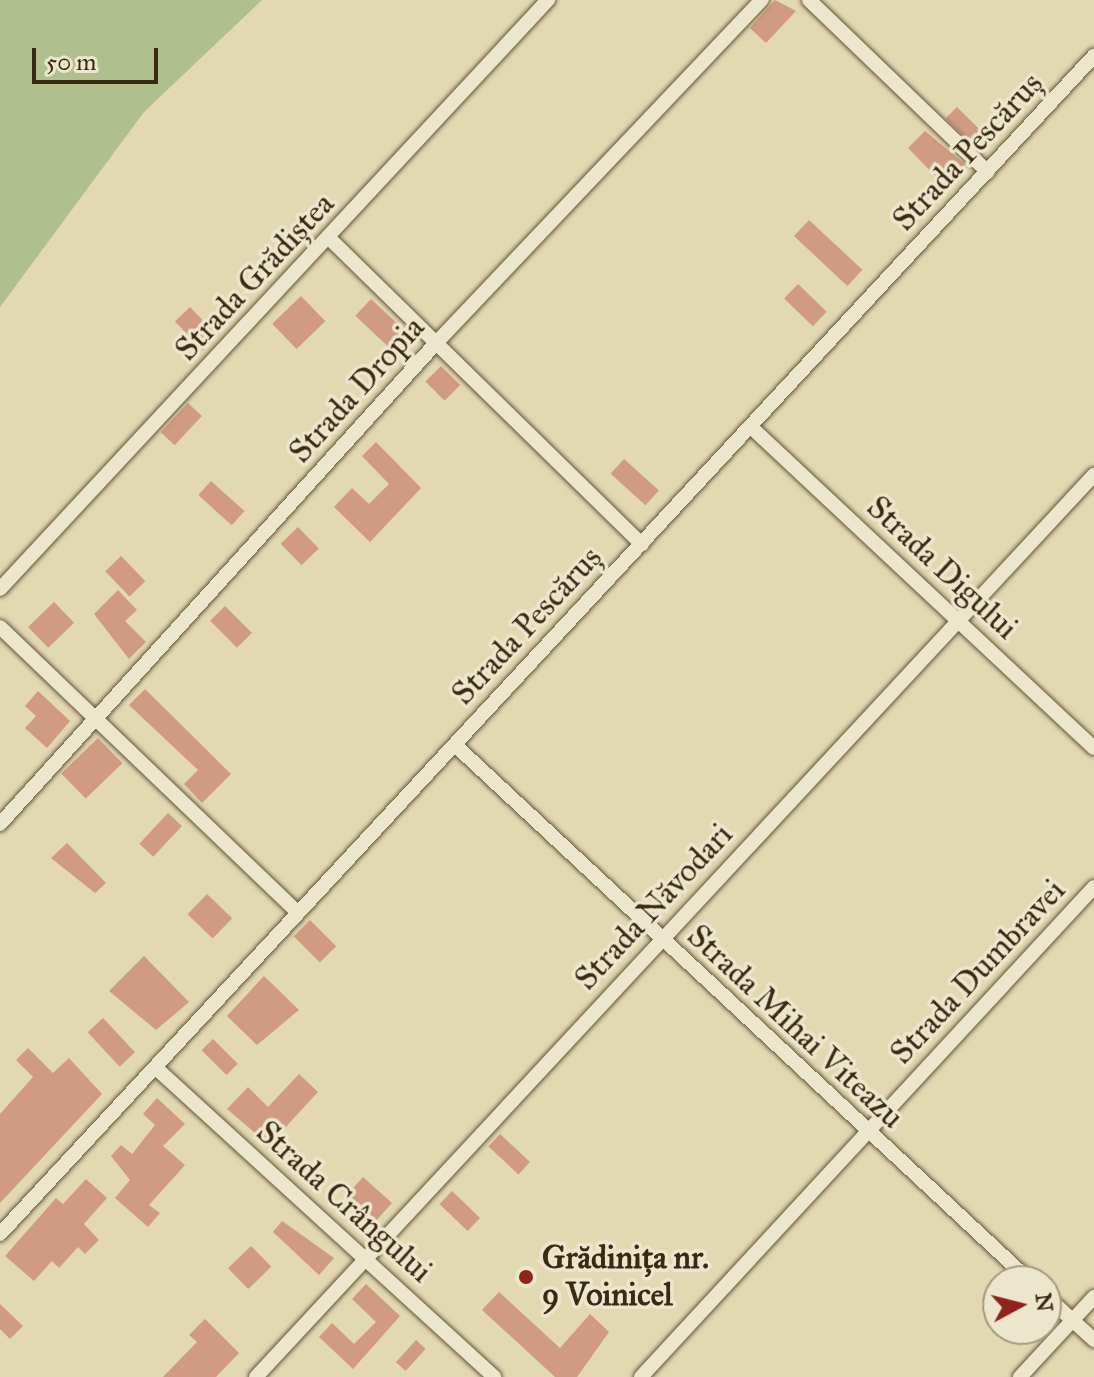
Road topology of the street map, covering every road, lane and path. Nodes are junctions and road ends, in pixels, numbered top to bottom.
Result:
1 (548, 0) edge
2 (762, 0) edge
3 (809, 0) edge
4 (1094, 56) edge
5 (988, 172) junction
6 (329, 238) junction
7 (437, 342) junction
8 (752, 428) junction
9 (1094, 475) edge
10 (642, 544) junction
11 (0, 589) edge
12 (958, 620) junction
13 (0, 627) edge
14 (98, 718) junction
15 (455, 745) junction
16 (1094, 748) edge
17 (0, 824) edge
18 (1094, 887) edge
19 (297, 912) junction
20 (662, 941) junction
21 (156, 1068) junction
22 (868, 1133) junction
23 (0, 1234) edge
24 (366, 1259) junction
25 (1012, 1265) edge
26 (1094, 1297) edge
27 (1062, 1311) edge
28 (1072, 1320) junction
29 (1094, 1340) edge
30 (256, 1377) edge
31 (494, 1377) edge
32 (641, 1377) edge
33 (1020, 1377) edge

1 - 6 street, Strada Grădiștea
2 - 7 street, Strada Dropia
3 - 5 street
4 - 5 street, Strada Pescăruș
5 - 8 street, Strada Pescăruș
6 - 7 street
6 - 11 street, Strada Grădiștea
7 - 10 street
7 - 14 street, Strada Dropia
8 - 10 street, Strada Pescăruș
8 - 12 street, Strada Digului
9 - 12 street, Strada Năvodari
10 - 15 street, Strada Pescăruș
12 - 16 street, Strada Digului
12 - 20 street, Strada Năvodari
13 - 14 street
14 - 17 street, Strada Dropia
14 - 19 street
15 - 19 street, Strada Pescăruș
15 - 20 street, Strada Mihai Viteazu
18 - 22 street, Strada Dumbravei
19 - 21 street, Strada Pescăruș
20 - 22 street, Strada Mihai Viteazu
20 - 24 street, Strada Năvodari
21 - 23 street, Strada Pescăruș
21 - 24 street, Strada Crângului
22 - 25 street, Strada Mihai Viteazu
22 - 32 street, Strada Dumbravei
24 - 30 street, Strada Năvodari
24 - 31 street, Strada Crângului
26 - 28 street
27 - 28 street
28 - 29 street
28 - 33 street

